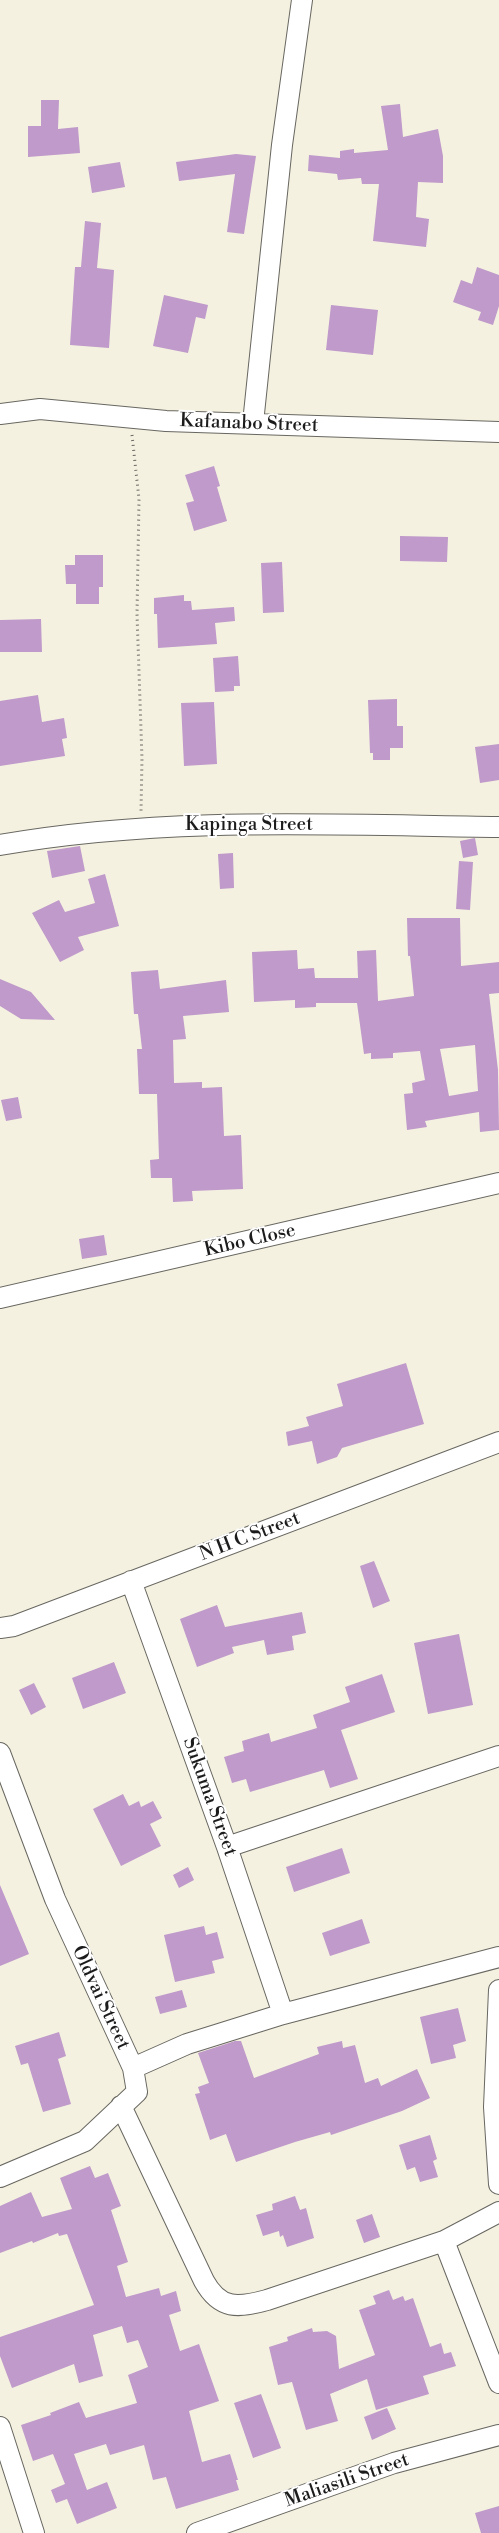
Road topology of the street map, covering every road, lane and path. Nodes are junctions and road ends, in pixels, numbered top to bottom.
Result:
1 (302, 0) edge
2 (0, 414) edge
3 (130, 418) junction
4 (253, 423) junction
5 (499, 432) edge
6 (499, 826) edge
7 (141, 827) junction
8 (0, 844) edge
9 (499, 1183) edge
10 (0, 1298) edge
11 (499, 1442) edge
12 (131, 1582) junction
13 (0, 1628) edge
14 (0, 1753) edge
15 (499, 1756) edge
16 (227, 1848) junction
17 (499, 1957) edge
18 (499, 1990) edge
19 (283, 2014) junction
20 (133, 2068) junction
21 (121, 2106) junction
22 (0, 2177) edge
23 (499, 2184) edge
24 (499, 2212) edge
25 (444, 2241) junction
26 (499, 2383) edge
27 (0, 2427) edge
28 (499, 2434) edge
29 (34, 2533) edge
30 (197, 2533) edge

1 - 4 street
2 - 3 street, Kafanabo Street
3 - 4 street, Kafanabo Street
3 - 7 path
4 - 5 street, Kafanabo Street
6 - 7 street, Kapinga Street
7 - 8 street, Kapinga Street
9 - 10 street, Kibo Close
11 - 12 street, N H C Street
12 - 13 street, N H C Street
12 - 16 street, Sukuma Street
14 - 20 street, Oldvai Street
15 - 16 street
16 - 19 street, Sukuma Street
17 - 19 street
18 - 23 street
19 - 20 street
20 - 21 street, Oldvai Street
21 - 22 street, Oldvai Street
21 - 25 street
24 - 25 street
25 - 26 street
27 - 29 street
28 - 30 street, Maliasili Street

